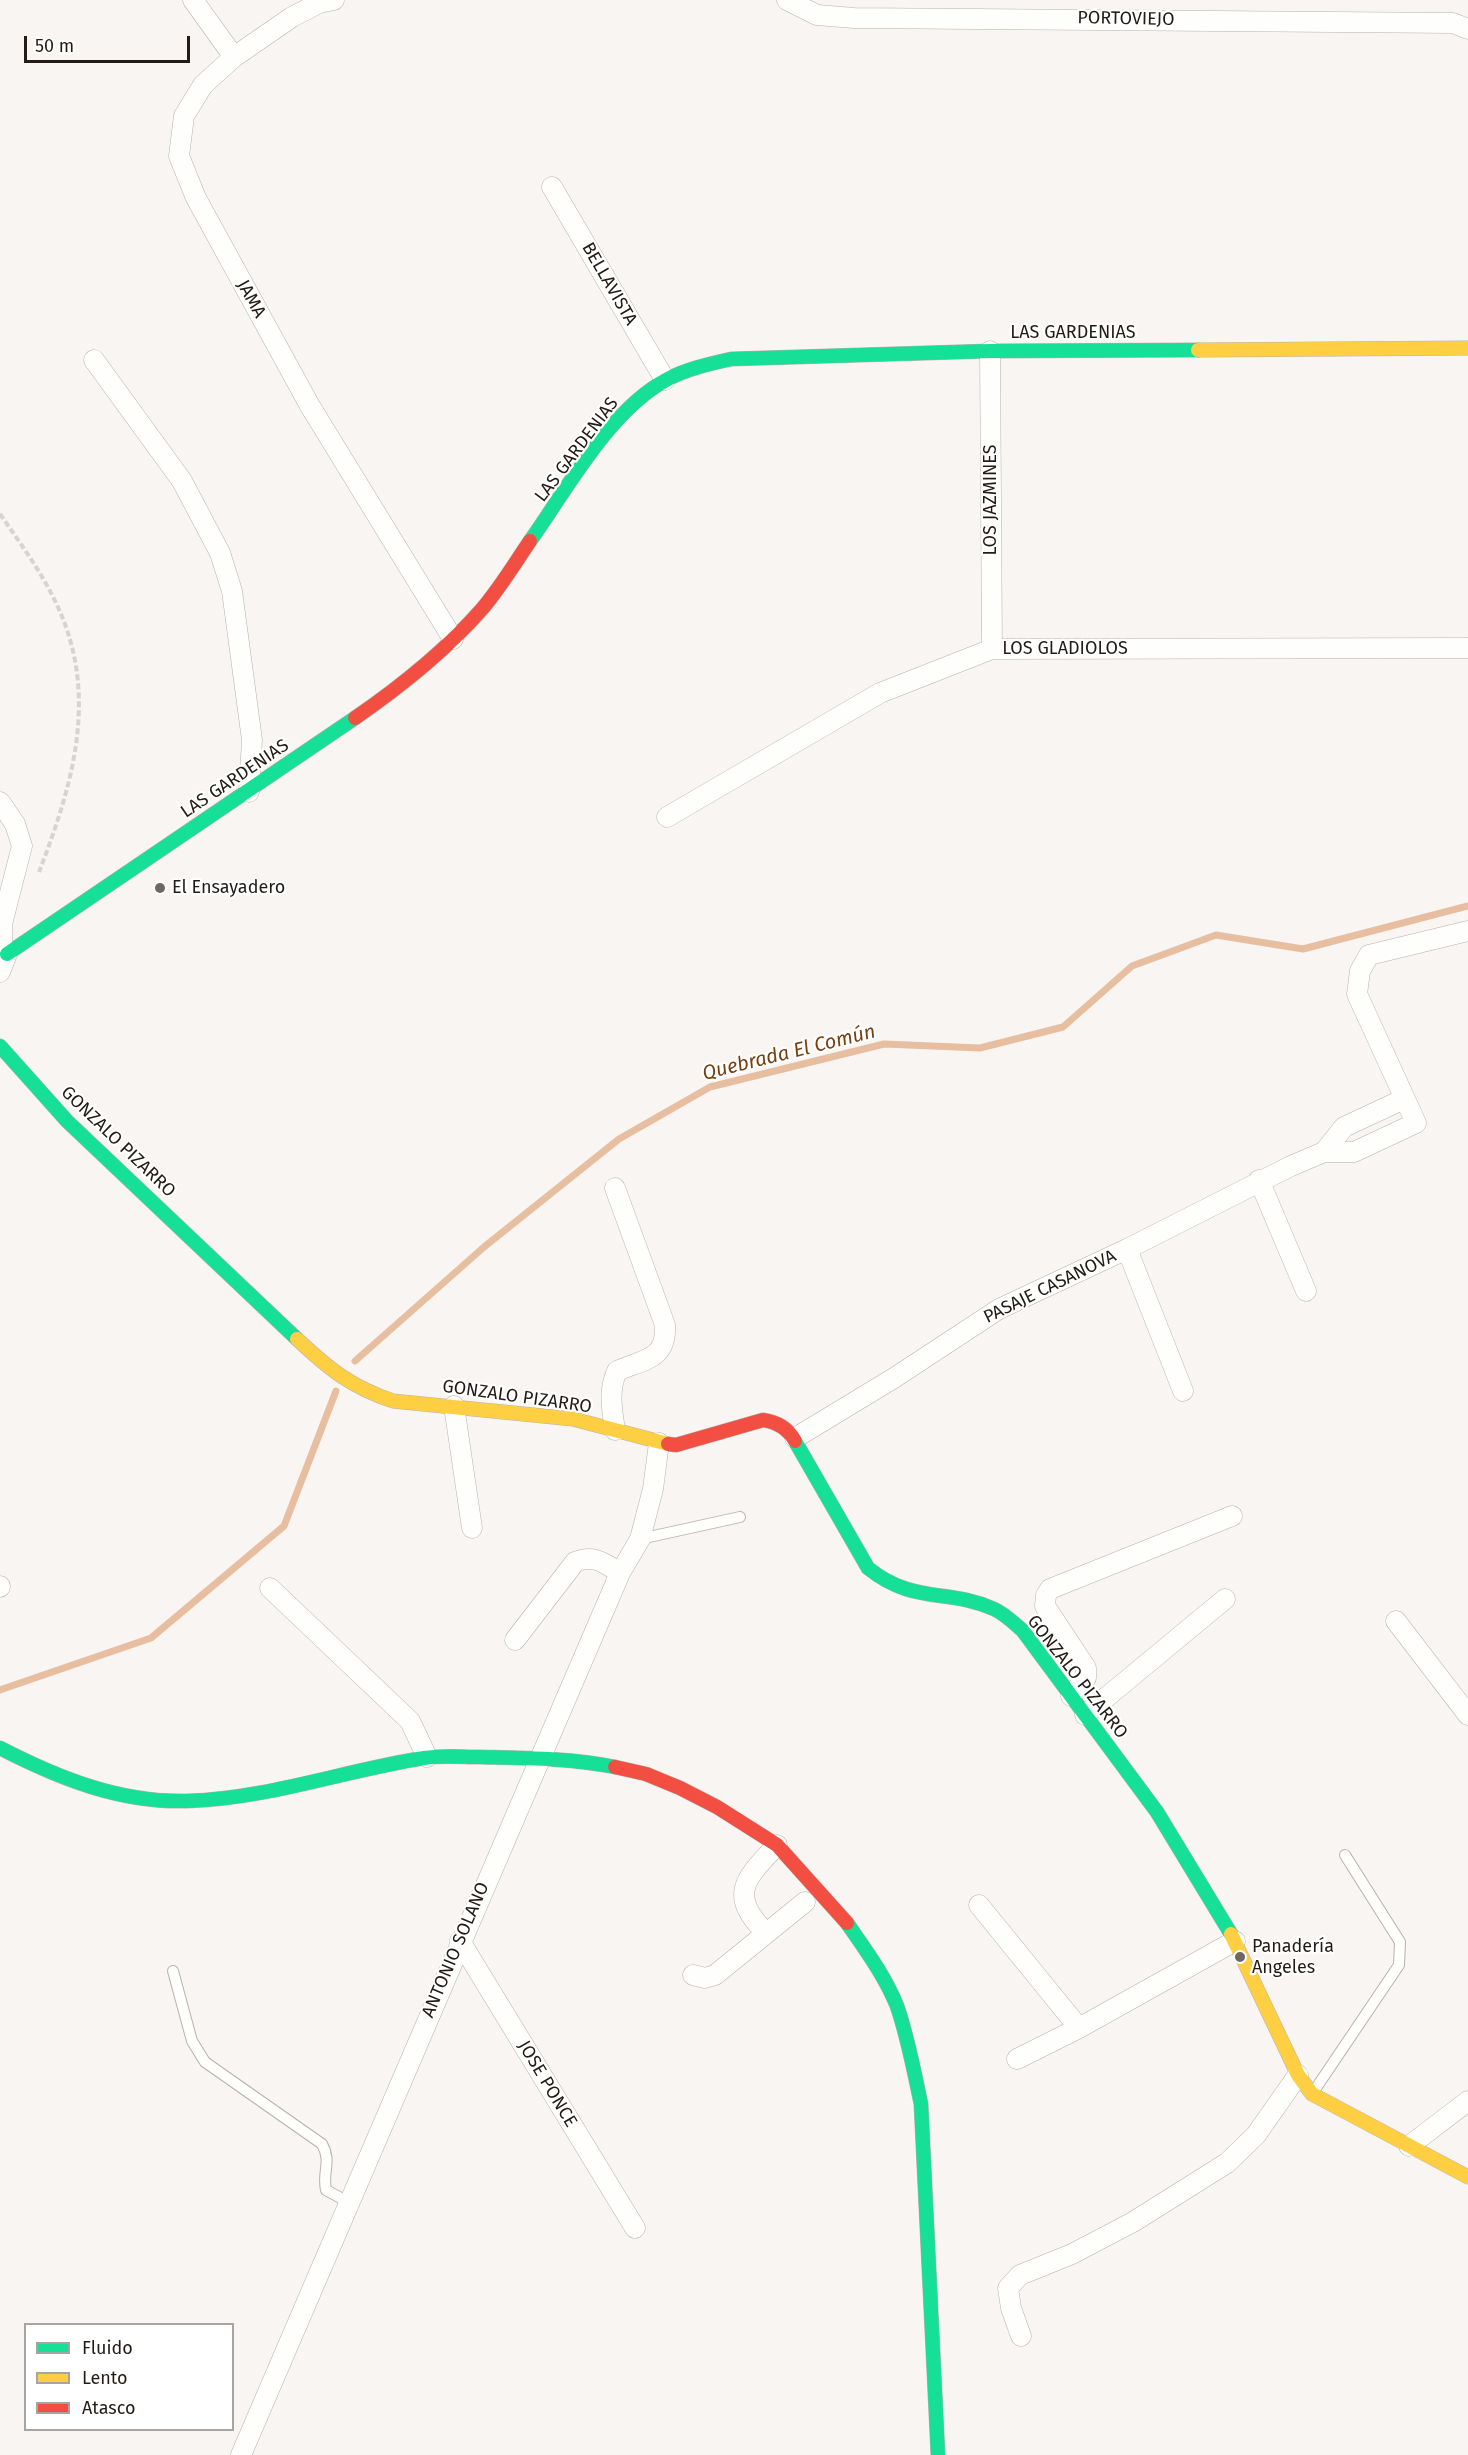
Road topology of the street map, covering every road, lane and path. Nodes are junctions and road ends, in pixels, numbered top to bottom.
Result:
1 (193, 0) edge
2 (334, 0) edge
3 (787, 0) edge
4 (1078, 9) edge
5 (1468, 29) edge
6 (234, 57) junction
7 (552, 188) dead end
8 (1468, 348) edge
9 (990, 351) junction
10 (94, 360) dead end
11 (665, 380) junction
12 (0, 514) edge
13 (453, 639) junction
14 (1468, 648) edge
15 (992, 649) junction
16 (249, 792) junction
17 (0, 802) edge
18 (667, 817) dead end
19 (36, 880) dead end
20 (1468, 931) edge
21 (4, 963) edge
22 (0, 1046) edge
23 (1404, 1099) junction
24 (1321, 1154) junction
25 (1259, 1180) junction
26 (615, 1188) dead end
27 (1126, 1249) junction
28 (1306, 1291) dead end
29 (1183, 1391) dead end
30 (454, 1406) junction
31 (615, 1430) junction
32 (795, 1438) junction
33 (659, 1443) junction
34 (1232, 1516) dead end
35 (740, 1517) dead end
36 (472, 1528) dead end
37 (640, 1539) junction
38 (620, 1572) junction
39 (270, 1588) dead end
40 (1225, 1599) dead end
41 (1396, 1621) dead end
42 (515, 1640) dead end
43 (1071, 1696) junction
44 (1085, 1715) junction
45 (1468, 1715) edge
46 (0, 1748) edge
47 (427, 1757) junction
48 (540, 1758) junction
49 (777, 1845) junction
50 (1345, 1855) dead end
51 (805, 1902) dead end
52 (979, 1905) dead end
53 (766, 1933) junction
54 (460, 1941) junction
55 (1235, 1941) junction
56 (173, 1971) dead end
57 (693, 1975) dead end
58 (1079, 2028) junction
59 (1017, 2060) dead end
60 (1298, 2075) junction
61 (1312, 2094) junction
62 (1468, 2102) edge
63 (1410, 2146) junction
64 (1468, 2177) edge
65 (348, 2202) junction
66 (635, 2228) dead end
67 (1021, 2336) dead end
68 (241, 2455) edge
69 (938, 2455) edge

1 - 6 street
2 - 6 street, JAMA
3 - 4 street, PORTOVIEJO
4 - 5 street, PORTOVIEJO
6 - 13 street, JAMA
7 - 11 street, BELLAVISTA
8 - 9 street, LAS GARDENIAS
9 - 11 street, LAS GARDENIAS
9 - 15 street, LOS JAZMINES
10 - 16 street
11 - 13 street, LAS GARDENIAS
12 - 19 path
13 - 16 street, LAS GARDENIAS
14 - 15 street, LOS GLADIOLOS
15 - 18 street, LOS GLADIOLOS
16 - 21 street, LAS GARDENIAS
17 - 21 street
20 - 23 street
22 - 30 street, GONZALO PIZARRO
23 - 24 street
23 - 24 street
24 - 25 street, PASAJE CASANOVA
25 - 27 street, PASAJE CASANOVA
25 - 28 street
26 - 31 street
27 - 29 street
27 - 32 street, PASAJE CASANOVA
30 - 31 street, GONZALO PIZARRO
30 - 36 street
31 - 33 street, GONZALO PIZARRO
32 - 33 street, GONZALO PIZARRO
32 - 43 street, GONZALO PIZARRO
33 - 37 street, ANTONIO SOLANO
34 - 43 street
35 - 37 lane
37 - 38 street, ANTONIO SOLANO
38 - 42 street
38 - 48 street, ANTONIO SOLANO
39 - 47 street
40 - 44 street
41 - 45 street
43 - 44 street, GONZALO PIZARRO
44 - 55 street, GONZALO PIZARRO
46 - 47 street
47 - 48 street
48 - 49 street
48 - 54 street, ANTONIO SOLANO
49 - 53 street
49 - 69 street
50 - 61 lane
51 - 53 street
52 - 58 street
53 - 57 street
54 - 65 street, ANTONIO SOLANO
54 - 66 street, JOSE PONCE
55 - 58 street
55 - 60 street, GONZALO PIZARRO
56 - 65 lane
58 - 59 street
60 - 61 street, GONZALO PIZARRO
60 - 67 street
61 - 63 street, GONZALO PIZARRO
62 - 63 street
63 - 64 street, GONZALO PIZARRO
65 - 68 street, ANTONIO SOLANO

